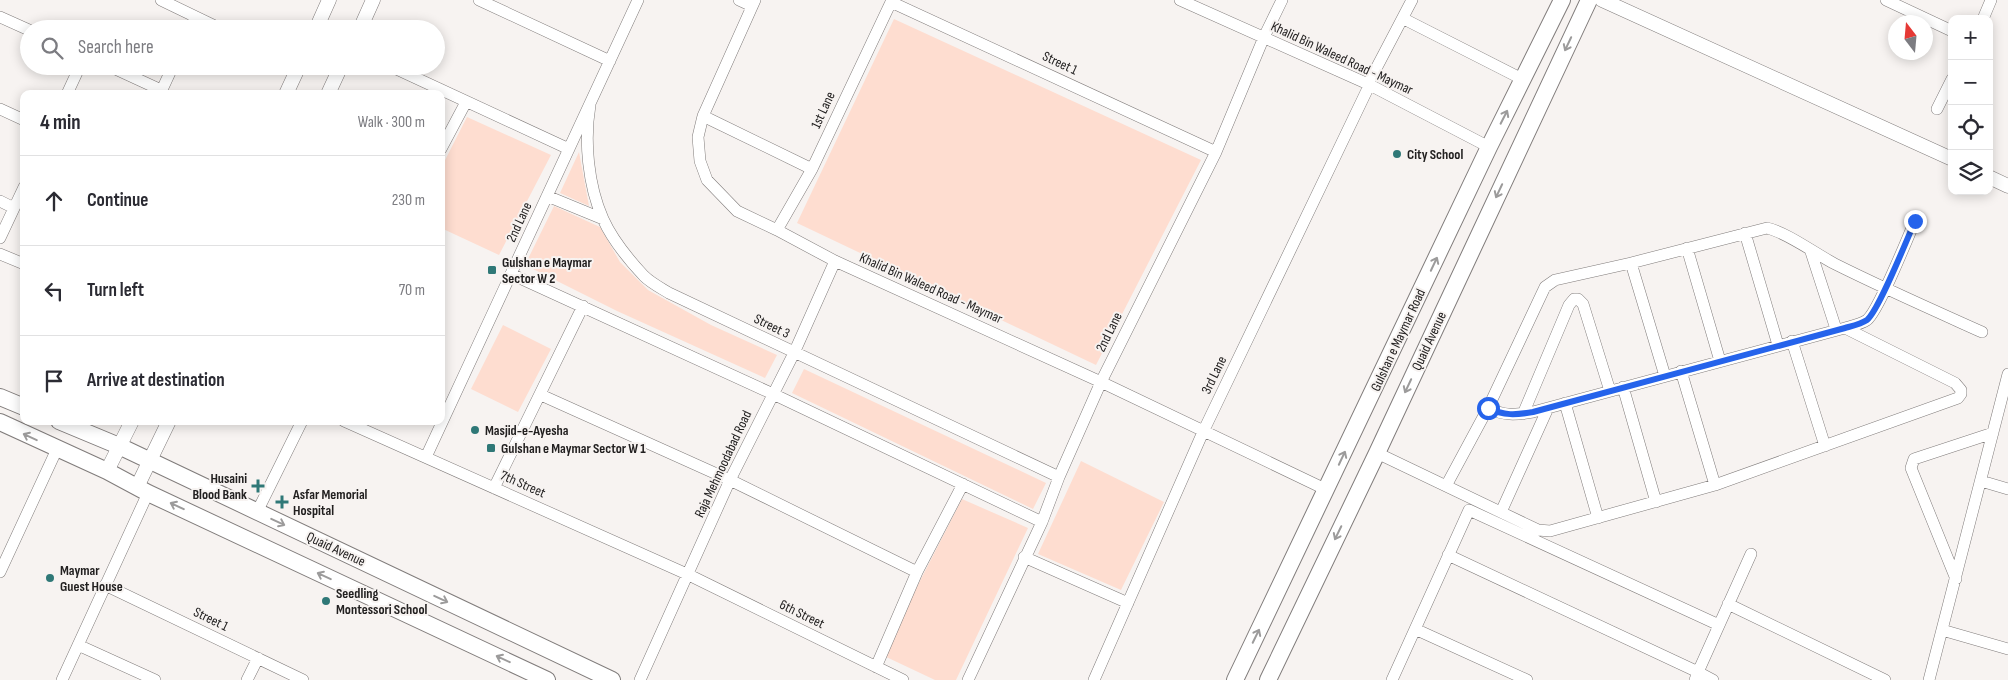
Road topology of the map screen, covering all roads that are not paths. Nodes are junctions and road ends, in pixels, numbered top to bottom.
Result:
1 (161, 0) edge
2 (329, 0) edge
3 (373, 0) edge
4 (479, 0) edge
5 (638, 0) edge
6 (740, 0) edge
7 (1180, 0) edge
8 (1282, 0) edge
9 (1412, 0) edge
10 (1562, 0) edge
11 (1589, 0) edge
12 (1602, 0) edge
13 (1886, 0) edge
14 (1992, 0) edge
15 (891, 1) edge
16 (753, 3) edge
17 (1984, 15) edge
18 (0, 17) edge
19 (196, 17) junction
20 (1404, 19) junction
21 (194, 20) edge
22 (202, 20) edge
23 (320, 20) edge
24 (364, 20) edge
25 (20, 26) edge
26 (1948, 29) edge
27 (1264, 37) junction
28 (610, 61) junction
29 (76, 75) edge
30 (127, 75) edge
31 (168, 75) edge
32 (295, 75) edge
33 (338, 75) edge
34 (409, 75) edge
35 (1524, 80) junction
36 (1369, 85) junction
37 (1948, 87) edge
38 (69, 90) edge
39 (156, 90) edge
40 (161, 90) edge
41 (288, 90) edge
42 (330, 90) edge
43 (441, 90) edge
44 (445, 92) edge
45 (466, 102) junction
46 (590, 105) junction
47 (0, 109) edge
48 (1936, 109) dead end
49 (703, 116) junction
50 (20, 118) edge
51 (445, 142) edge
52 (1489, 147) junction
53 (569, 150) junction
54 (1216, 152) junction
55 (1948, 157) edge
56 (812, 169) junction
57 (1993, 179) edge
58 (2008, 186) edge
59 (20, 195) edge
60 (547, 196) junction
61 (0, 201) edge
62 (14, 208) junction
63 (603, 219) junction
64 (1915, 221) dead end
65 (777, 230) junction
66 (1745, 233) junction
67 (0, 238) edge
68 (1687, 248) junction
69 (1812, 252) junction
70 (0, 254) edge
71 (835, 261) junction
72 (20, 262) edge
73 (1631, 264) junction
74 (511, 274) junction
75 (1885, 288) junction
76 (583, 306) junction
77 (1840, 329) junction
78 (1982, 332) dead end
79 (1792, 341) junction
80 (1778, 345) junction
81 (794, 353) junction
82 (1720, 361) junction
83 (1681, 371) junction
84 (2008, 374) edge
85 (1665, 376) junction
86 (1101, 382) junction
87 (1623, 387) junction
88 (1610, 391) junction
89 (773, 394) junction
90 (541, 395) junction
91 (0, 397) edge
92 (1565, 403) junction
93 (20, 404) edge
94 (2004, 404) edge
95 (1488, 408) junction
96 (1548, 408) junction
97 (1523, 414) junction
98 (445, 416) edge
99 (0, 422) edge
100 (69, 425) edge
101 (130, 425) edge
102 (167, 425) edge
103 (300, 425) edge
104 (353, 425) edge
105 (441, 425) edge
106 (1203, 432) junction
107 (1993, 433) junction
108 (119, 446) junction
109 (1825, 446) junction
110 (58, 449) junction
111 (1377, 453) junction
112 (426, 457) junction
113 (150, 462) junction
114 (108, 471) junction
115 (1059, 477) junction
116 (730, 480) junction
117 (1981, 482) junction
118 (963, 484) junction
119 (1446, 486) junction
120 (1715, 486) junction
121 (494, 488) junction
122 (2008, 489) edge
123 (142, 490) junction
124 (1327, 490) junction
125 (1656, 502) junction
126 (257, 512) junction
127 (1501, 512) junction
128 (1598, 518) junction
129 (1042, 522) junction
130 (1751, 554) dead end
131 (1448, 555) junction
132 (1024, 557) junction
133 (0, 572) edge
134 (917, 572) junction
135 (689, 575) junction
136 (1956, 579) junction
137 (105, 585) junction
138 (1128, 603) junction
139 (1728, 604) junction
140 (1719, 625) junction
141 (1415, 629) junction
142 (1942, 630) junction
143 (78, 645) junction
144 (2008, 649) edge
145 (258, 658) junction
146 (876, 667) junction
147 (1697, 676) edge
148 (62, 680) edge
149 (155, 680) edge
150 (247, 680) edge
151 (303, 680) edge
152 (547, 680) edge
153 (612, 680) edge
154 (640, 680) edge
155 (903, 680) edge
156 (968, 680) edge
157 (1094, 680) edge
158 (1235, 680) edge
159 (1268, 680) edge
160 (1392, 680) edge
161 (1526, 680) edge
162 (1713, 680) edge
163 (1885, 680) edge
164 (1929, 680) edge

1 - 19 street
2 - 23 street
3 - 24 street
4 - 28 street
5 - 28 street, 2nd Lane
6 - 16 street
7 - 27 street, Khalid Bin Waleed Road - Maymar
8 - 27 street, 2nd Lane
9 - 20 street, 3rd Lane
10 - 35 main road, Gulshan e Maymar Road
11 -> 111 main road, Quaid Avenue
12 - 55 street
13 - 26 street
14 - 17 street
15 - 54 street, Street 1
15 - 56 street, 1st Lane
16 - 49 street, Khalid Bin Waleed Road - Maymar
18 - 25 street
19 - 21 street
19 - 22 street
20 - 35 street
20 - 36 street, 3rd Lane
27 - 36 street, Khalid Bin Waleed Road - Maymar
27 - 54 street, 2nd Lane
28 - 46 street, 2nd Lane
29 - 38 street
30 - 39 street
31 - 40 street
32 - 41 street
33 - 42 street
34 - 43 street
52 -> 35 main road, Gulshan e Maymar Road
36 - 52 street, Khalid Bin Waleed Road - Maymar
36 - 106 street, 3rd Lane
37 - 48 street
44 - 45 street
45 - 51 street
45 - 53 street
46 - 53 street, 2nd Lane
46 - 63 street, Street 3
47 - 50 street
49 - 56 street
49 - 65 street, Khalid Bin Waleed Road - Maymar
124 -> 52 main road, Gulshan e Maymar Road
53 - 60 street, 2nd Lane
54 - 86 street, 2nd Lane
56 - 65 street, 1st Lane
57 - 58 street
59 - 62 street
60 - 63 street
60 - 74 street, 2nd Lane
61 - 62 street
62 - 67 street
63 - 81 street, Street 3
64 - 75 street
65 - 71 street, Khalid Bin Waleed Road - Maymar
66 - 68 street
66 - 69 street
66 - 80 street
68 - 73 street
68 - 82 street
69 - 75 street
69 - 77 street
70 - 72 street
71 - 81 street, Raja Mehmoodabad Road
71 - 86 street, Khalid Bin Waleed Road - Maymar
73 - 85 street
73 - 95 street
74 - 76 street
74 - 98 street, 2nd Lane
75 - 77 street
75 - 78 street
76 - 89 street
76 - 90 street
77 - 79 street
77 - 109 street
79 - 80 street
79 - 109 street
80 - 82 street
81 - 89 street, Raja Mehmoodabad Road
81 - 115 street, Street 3
82 - 83 street
83 - 85 street
83 - 120 street
84 - 94 street
85 - 87 street
86 - 106 street, Khalid Bin Waleed Road - Maymar
86 - 115 street, 2nd Lane
87 - 88 street
87 - 125 street
88 - 92 street
88 - 97 street
89 - 116 street, Raja Mehmoodabad Road
89 - 118 street
90 - 116 street
90 - 121 street
91 - 93 main road
92 - 96 street
92 - 128 street
94 - 107 street
95 - 97 street
95 - 119 street
96 - 97 street
96 - 127 street
110 -> 99 main road
100 - 108 main road, Quaid Avenue
101 - 108 street
102 - 113 street
103 - 126 street
104 - 112 street, 7th Street
105 - 112 street, 2nd Lane
106 - 124 street, Khalid Bin Waleed Road - Maymar
106 - 138 street, 3rd Lane
107 - 117 street
107 - 136 street
108 - 113 main road, Quaid Avenue
108 - 114 street
109 - 120 street
110 - 114 main road
110 - 133 street
111 - 119 street
111 -> 159 main road, Quaid Avenue
112 - 121 street, 7th Street
113 - 123 street
113 - 126 main road, Quaid Avenue
114 - 123 main road
115 - 129 street, 2nd Lane
116 - 134 street
116 - 135 street, Raja Mehmoodabad Road
117 - 122 street
117 - 136 street
118 - 129 street
118 - 134 street
119 - 127 street
120 - 125 street
121 - 135 street, 7th Street
123 - 137 street
152 -> 123 main road
158 -> 124 main road, Gulshan e Maymar Road
125 - 128 street
126 -> 153 main road, Quaid Avenue
127 - 128 street
129 - 132 street, 2nd Lane
130 - 139 street
131 - 140 street
131 - 141 street
131 - 147 street
132 - 138 street
132 - 156 street, 2nd Lane
134 - 146 street
135 - 146 street, 6th Street
135 - 154 street, Raja Mehmoodabad Road
136 - 142 street
137 - 143 street
137 - 145 street, Street 1
138 - 157 street, 3rd Lane
139 - 140 street
139 - 163 street
140 - 147 street
141 - 160 street
141 - 161 street
142 - 144 street
142 - 164 street
143 - 148 street
143 - 149 street
145 - 150 street
145 - 151 street, Street 1
146 - 155 street, 6th Street
147 - 162 street

